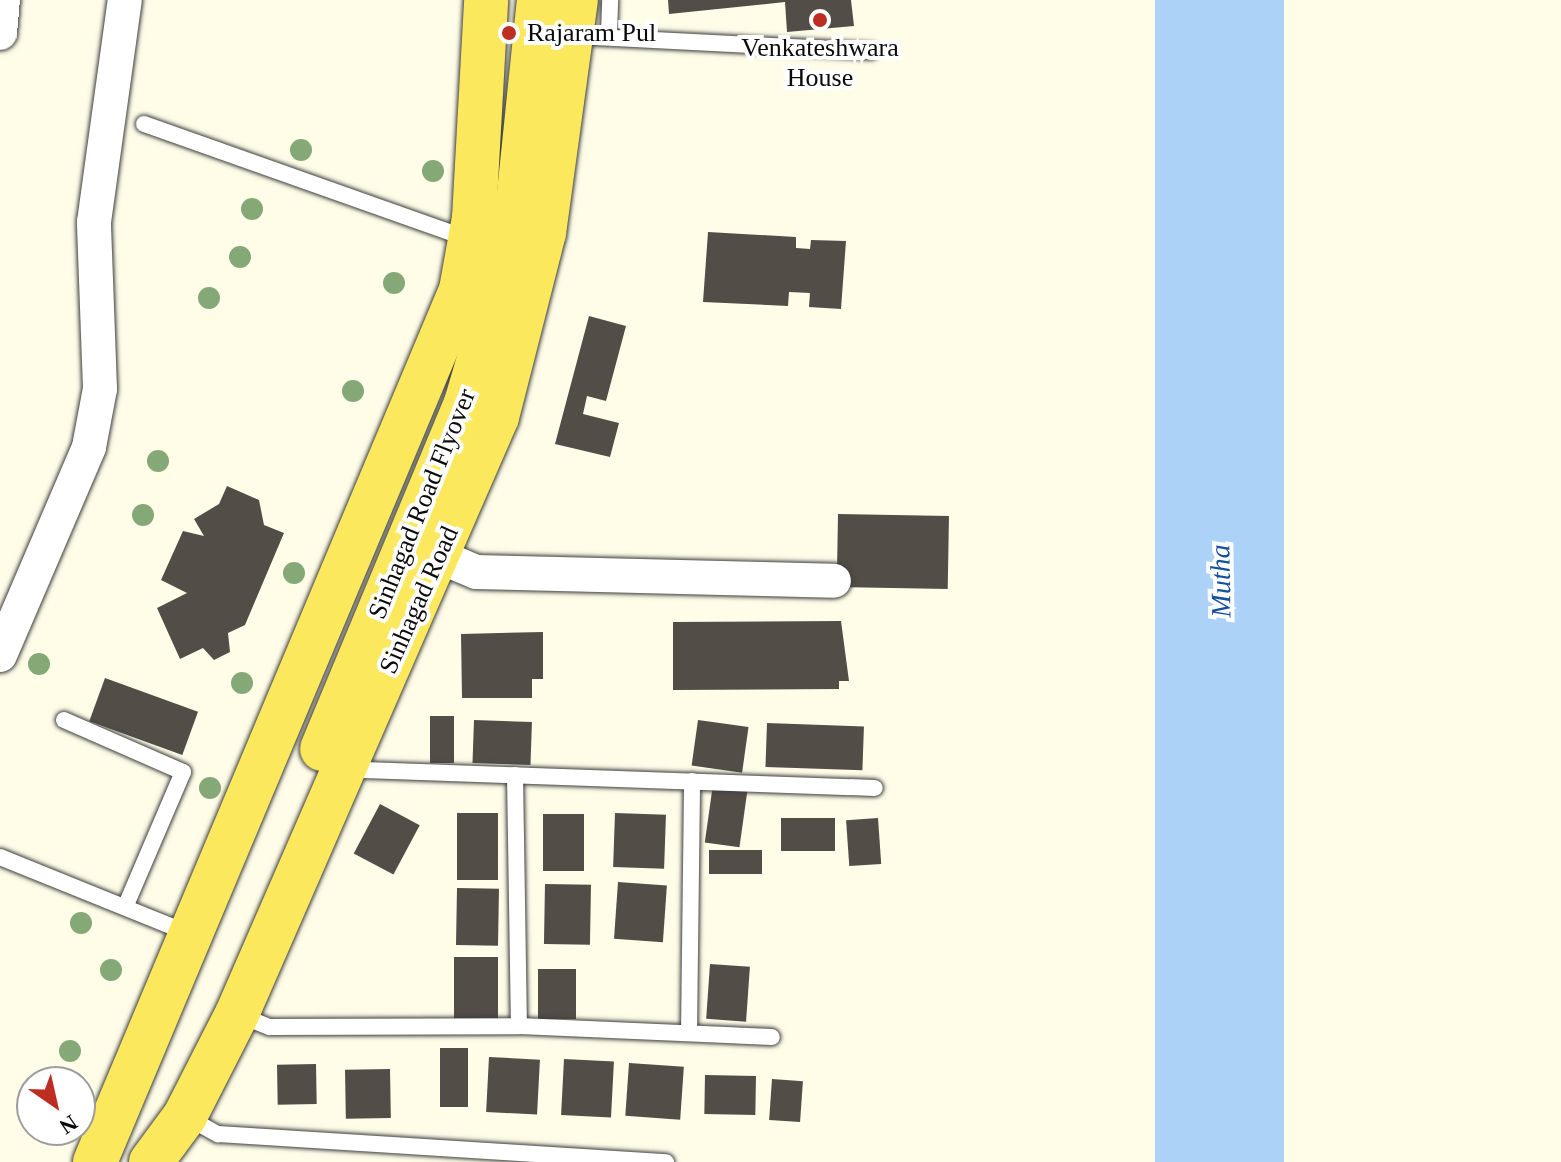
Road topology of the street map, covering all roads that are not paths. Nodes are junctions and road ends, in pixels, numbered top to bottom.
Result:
1 (3, 0) edge
2 (125, 0) edge
3 (486, 0) edge
4 (539, 0) edge
5 (610, 0) edge
6 (586, 23) edge
7 (0, 33) edge
8 (871, 51) dead end
9 (144, 124) dead end
10 (470, 240) junction
11 (419, 558) junction
12 (834, 581) dead end
13 (0, 655) edge
14 (64, 720) dead end
15 (349, 761) junction
16 (515, 775) junction
17 (692, 781) junction
18 (875, 788) dead end
19 (0, 857) edge
20 (125, 907) junction
21 (186, 932) junction
22 (237, 1014) junction
23 (519, 1026) junction
24 (689, 1033) junction
25 (772, 1037) dead end
26 (185, 1116) junction
27 (95, 1162) edge
28 (149, 1162) edge
29 (666, 1162) edge

1 - 7 street
2 - 13 street
3 - 10 main road
4 - 11 main road, Sinhagad Road Flyover
5 - 6 lane
6 - 8 lane
6 - 11 main road, Sinhagad Road
9 - 10 lane
10 - 21 main road
11 - 12 street
11 - 15 main road, Sinhagad Road
11 - 28 main road, Sinhagad Road Flyover
14 - 20 lane
15 - 16 lane
15 - 22 main road, Sinhagad Road
16 - 17 lane
16 - 23 lane
17 - 18 lane
17 - 24 lane
19 - 20 lane
20 - 21 lane
21 - 27 main road
22 - 23 lane
22 - 26 main road, Sinhagad Road
23 - 24 lane
24 - 25 lane
26 - 28 main road, Sinhagad Road
26 - 29 lane

